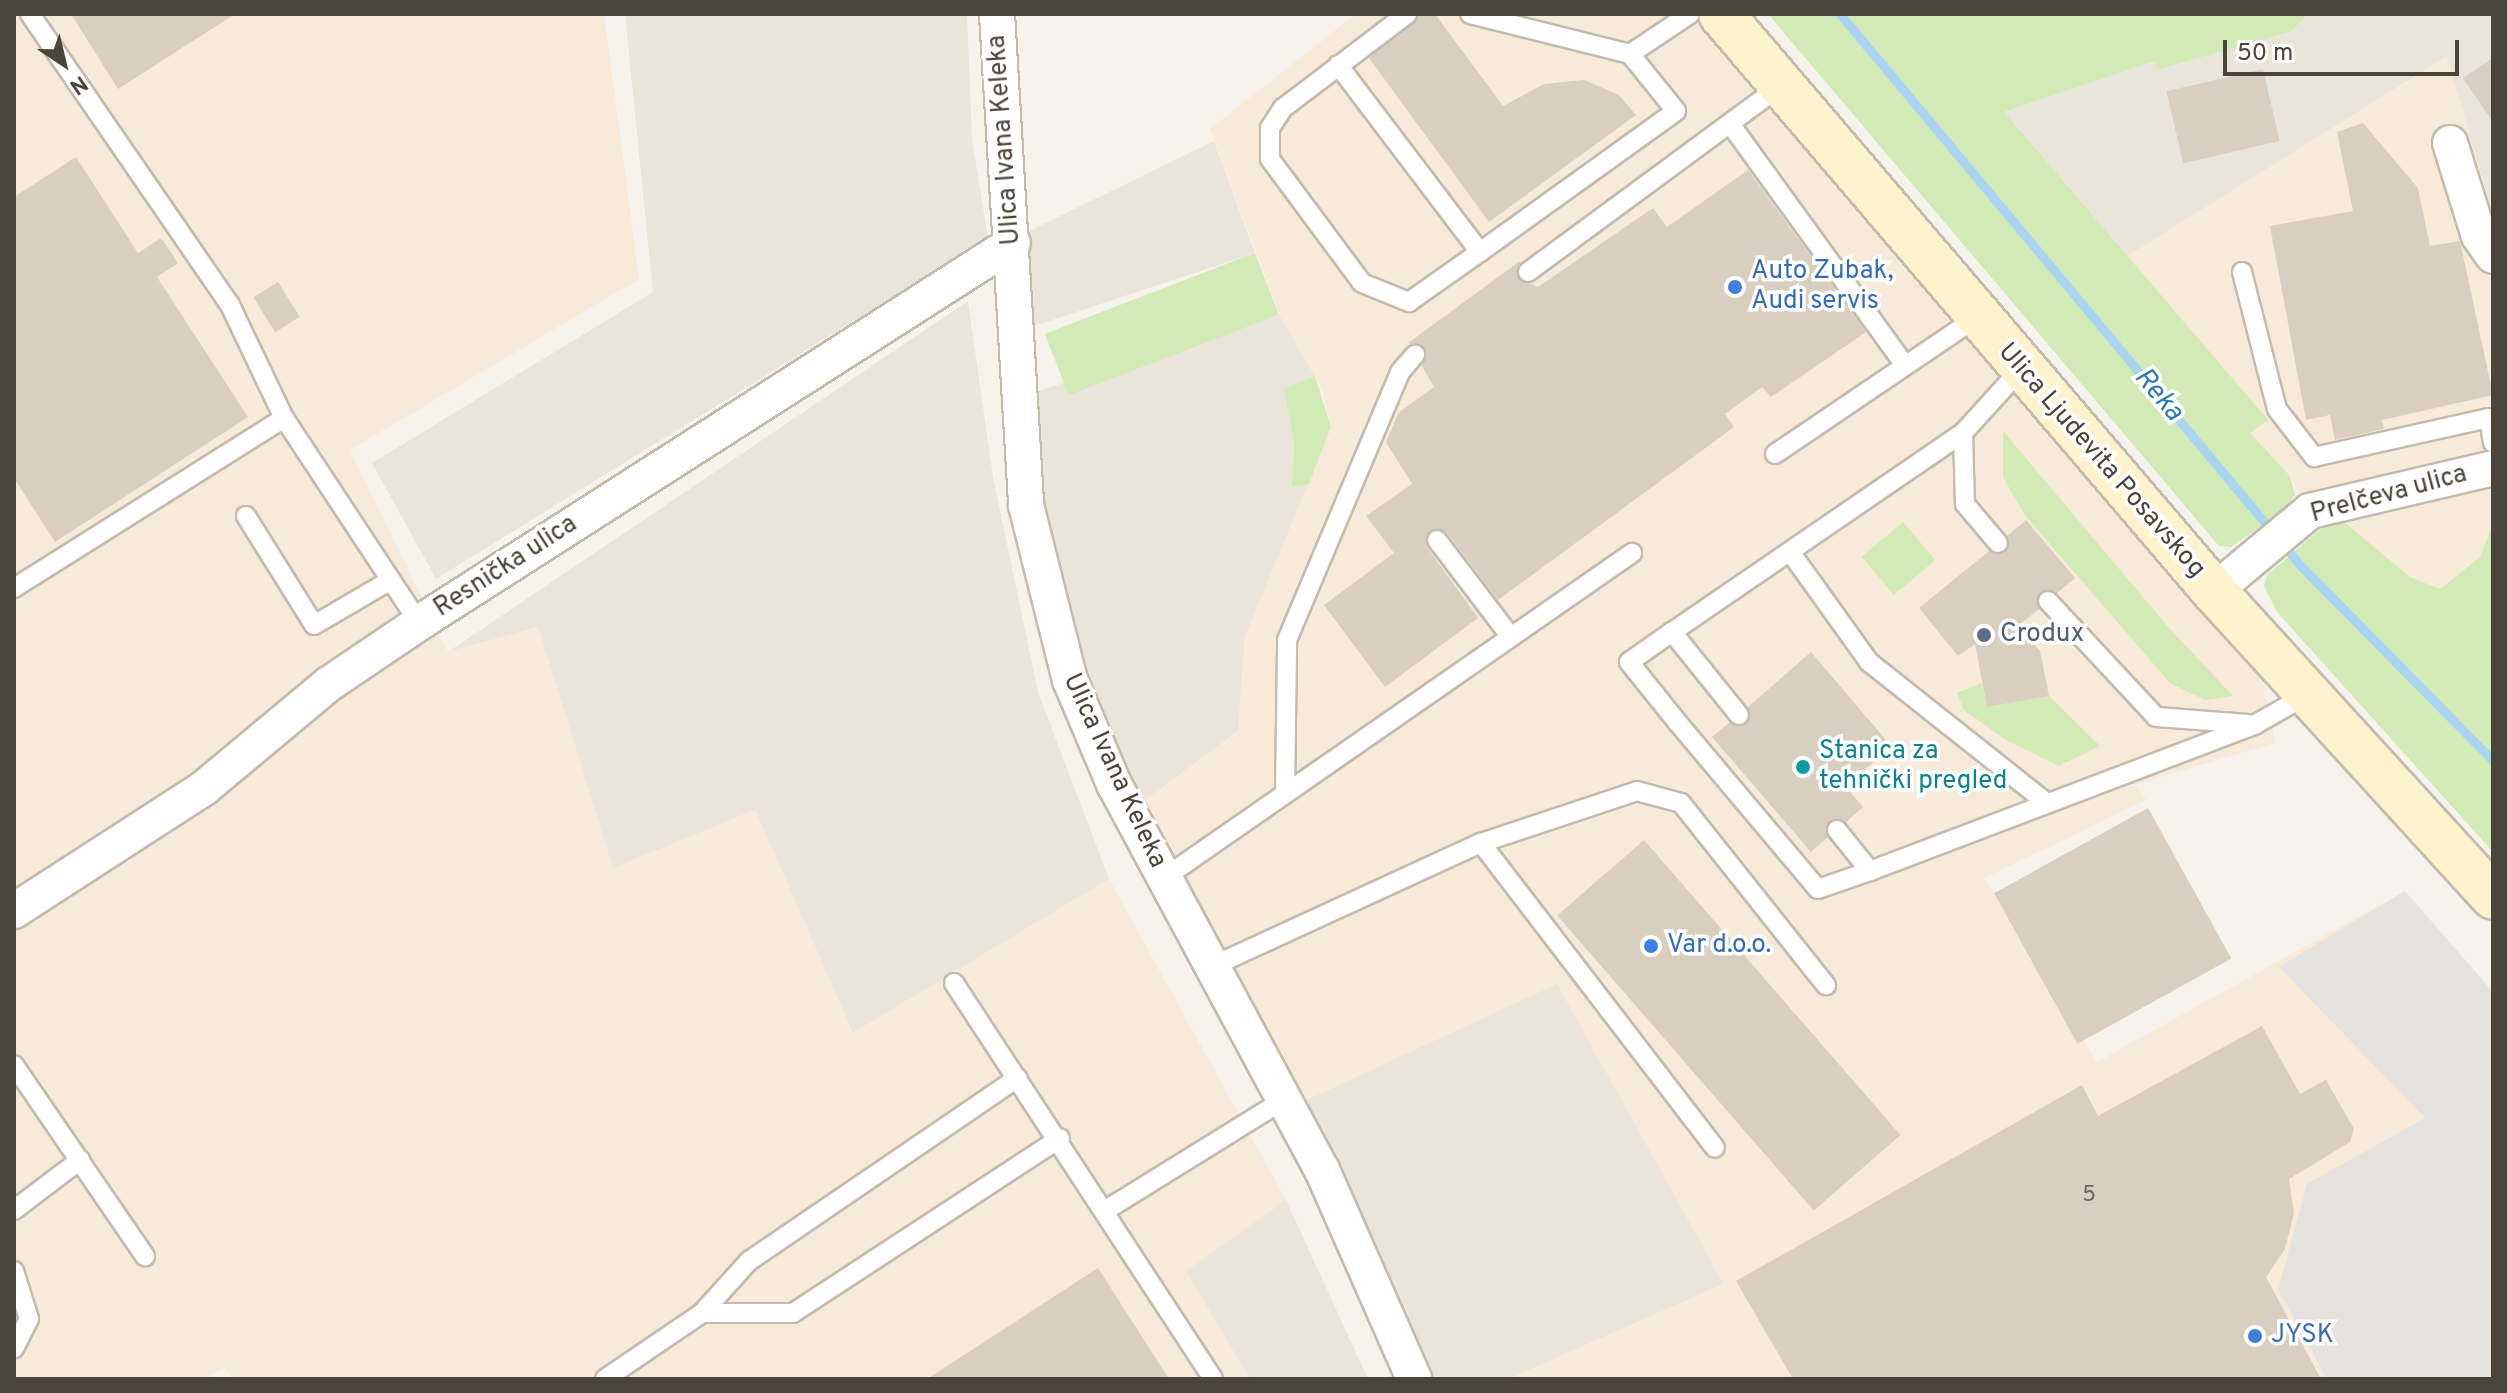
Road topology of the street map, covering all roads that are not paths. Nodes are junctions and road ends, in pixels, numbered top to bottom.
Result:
1 (30, 14) edge
2 (997, 14) edge
3 (1407, 14) edge
4 (1470, 14) edge
5 (1690, 14) edge
6 (1721, 14) edge
7 (1630, 54) junction
8 (1338, 65) junction
9 (1780, 86) junction
10 (1731, 125) junction
11 (2450, 143) dead end
12 (1013, 243) junction
13 (1480, 252) junction
14 (2493, 256) edge
15 (1528, 272) dead end
16 (2242, 272) dead end
17 (1977, 317) junction
18 (1415, 355) dead end
19 (1905, 365) junction
20 (2021, 369) junction
21 (284, 418) junction
22 (1963, 433) junction
23 (2493, 443) edge
24 (1775, 454) dead end
25 (2493, 468) edge
26 (246, 516) dead end
27 (1437, 540) dead end
28 (1998, 543) dead end
29 (1632, 553) dead end
30 (1791, 553) junction
31 (2229, 578) junction
32 (391, 580) junction
33 (14, 588) edge
34 (2048, 601) dead end
35 (419, 623) junction
36 (1672, 632) junction
37 (1511, 637) junction
38 (2307, 695) junction
39 (1739, 715) dead end
40 (2256, 724) junction
41 (1285, 792) junction
42 (2043, 800) junction
43 (1837, 830) dead end
44 (1481, 843) junction
45 (1870, 871) junction
46 (1164, 878) junction
47 (2493, 897) edge
48 (14, 911) edge
49 (1213, 966) junction
50 (954, 983) dead end
51 (1826, 985) dead end
52 (14, 1065) edge
53 (1017, 1078) junction
54 (1285, 1099) junction
55 (1060, 1138) junction
56 (1715, 1148) dead end
57 (80, 1160) junction
58 (14, 1210) edge
59 (1106, 1210) junction
60 (145, 1256) dead end
61 (14, 1271) edge
62 (702, 1313) junction
63 (14, 1348) edge
64 (605, 1379) edge
65 (1213, 1379) edge
66 (1414, 1379) edge

1 - 21 lane
2 - 12 street, Ulica Ivana Keleka
3 - 8 lane
4 - 7 lane
5 - 7 lane
6 - 9 main road, Ulica Ljudevita Posavskog
7 - 13 lane
8 - 13 lane
8 - 13 lane
9 - 10 lane
9 - 17 main road, Ulica Ljudevita Posavskog
10 - 15 lane
10 - 19 lane
11 - 14 street
12 - 35 street, Resnička ulica
12 - 46 street, Ulica Ivana Keleka
16 - 23 lane
17 - 19 lane
17 - 20 main road, Ulica Ljudevita Posavskog
18 - 41 lane
19 - 24 lane
20 - 22 lane
20 - 31 main road, Ulica Ljudevita Posavskog
21 - 32 lane
21 - 33 lane
22 - 28 lane
22 - 30 lane
25 - 31 street, Prelčeva ulica
26 - 32 lane
27 - 37 lane
29 - 37 lane
30 - 36 lane
30 - 42 lane
31 - 38 main road, Ulica Ljudevita Posavskog
32 - 35 lane
34 - 40 lane
35 - 48 street, Resnička ulica
36 - 39 lane
36 - 45 lane
37 - 41 lane
38 - 40 lane
38 - 47 main road, Ulica Ljudevita Posavskog
40 - 42 lane
41 - 46 lane
42 - 45 lane
43 - 45 lane
44 - 49 lane
44 - 51 lane
44 - 56 lane
46 - 49 street, Ulica Ivana Keleka
49 - 54 street, Ulica Ivana Keleka
50 - 53 lane
52 - 57 lane
53 - 55 lane
53 - 62 lane
54 - 59 lane
54 - 66 street, Ulica Ivana Keleka
55 - 59 lane
55 - 62 lane
57 - 58 lane
57 - 60 lane
59 - 65 lane
61 - 63 lane
62 - 64 lane

